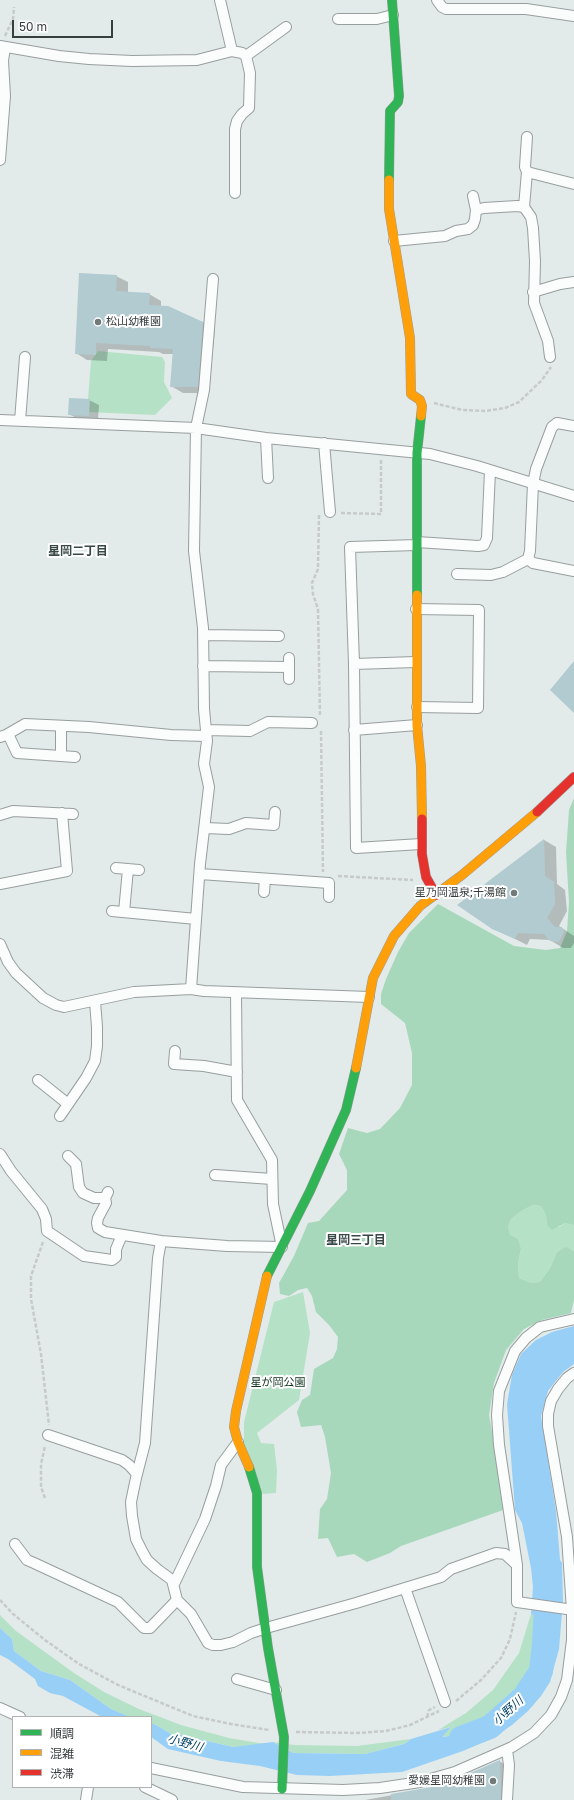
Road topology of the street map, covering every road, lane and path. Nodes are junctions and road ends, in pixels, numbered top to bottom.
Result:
1 (220, 0) edge
2 (392, 0) edge
3 (437, 0) edge
4 (14, 7) dead end
5 (393, 15) junction
6 (574, 16) edge
7 (338, 19) dead end
8 (286, 27) dead end
9 (2, 44) edge
10 (232, 51) junction
11 (246, 56) junction
12 (527, 138) dead end
13 (0, 160) edge
14 (527, 172) junction
15 (574, 184) edge
16 (235, 193) dead end
17 (473, 196) dead end
18 (524, 207) junction
19 (476, 210) junction
20 (394, 241) junction
21 (213, 279) dead end
22 (574, 282) edge
23 (533, 292) junction
24 (550, 356) joint
25 (25, 357) dead end
26 (420, 400) junction
27 (0, 420) edge
28 (20, 421) junction
29 (574, 426) edge
30 (196, 428) junction
31 (266, 438) junction
32 (324, 443) junction
33 (381, 449) junction
34 (418, 453) junction
35 (490, 471) junction
36 (268, 478) dead end
37 (533, 484) junction
38 (574, 496) edge
39 (330, 512) junction
40 (417, 544) junction
41 (528, 559) junction
42 (574, 571) edge
43 (457, 574) dead end
44 (416, 609) junction
45 (203, 635) junction
46 (279, 636) dead end
47 (416, 662) junction
48 (354, 664) junction
49 (203, 666) junction
50 (289, 679) dead end
51 (417, 707) junction
52 (318, 723) junction
53 (417, 725) junction
54 (61, 726) junction
55 (354, 730) junction
56 (206, 733) junction
57 (4, 735) edge
58 (61, 756) junction
59 (75, 757) dead end
60 (574, 777) edge
61 (275, 812) dead end
62 (62, 813) junction
63 (0, 814) edge
64 (74, 814) dead end
65 (205, 828) junction
66 (421, 844) junction
67 (116, 868) dead end
68 (128, 869) junction
69 (140, 870) dead end
70 (200, 874) junction
71 (323, 876) dead end
72 (331, 876) dead end
73 (265, 879) junction
74 (428, 880) junction
75 (0, 884) edge
76 (264, 892) dead end
77 (436, 895) junction
78 (329, 897) dead end
79 (112, 911) dead end
80 (124, 912) junction
81 (196, 919) junction
82 (0, 944) edge
83 (191, 990) junction
84 (236, 993) junction
85 (369, 997) junction
86 (95, 1001) junction
87 (175, 1051) dead end
88 (96, 1054) junction
89 (106, 1056) dead end
90 (236, 1072) junction
91 (43, 1080) dead end
92 (68, 1104) junction
93 (60, 1116) dead end
94 (0, 1155) edge
95 (68, 1156) dead end
96 (215, 1175) dead end
97 (272, 1179) junction
98 (47, 1232) junction
99 (122, 1235) junction
100 (161, 1241) junction
101 (282, 1247) junction
102 (574, 1319) edge
103 (574, 1373) edge
104 (48, 1435) junction
105 (238, 1442) junction
106 (137, 1474) junction
107 (45, 1498) dead end
108 (15, 1544) dead end
109 (517, 1565) junction
110 (174, 1584) junction
111 (405, 1588) junction
112 (177, 1600) junction
113 (571, 1610) edge
114 (266, 1628) junction
115 (237, 1679) dead end
116 (276, 1690) junction
117 (444, 1702) dead end
118 (0, 1708) edge
119 (18, 1716) edge
120 (507, 1750) junction
121 (152, 1768) edge
122 (282, 1786) junction
123 (88, 1788) edge
124 (147, 1788) edge
125 (343, 1795) edge
126 (86, 1800) edge
127 (172, 1800) edge
128 (507, 1800) edge

1 - 10 street
2 - 5 street
3 - 6 street
4 - 9 path
5 - 7 street
5 - 20 street
8 - 11 street
9 - 10 street
9 - 13 street
10 - 11 street
11 - 16 street
12 - 14 street
14 - 15 street
14 - 18 street
17 - 19 street
18 - 19 street
18 - 23 street
19 - 20 street
20 - 26 street
21 - 30 street
22 - 23 street
23 - 24 street
24 - 26 path
25 - 28 street
26 - 34 street
27 - 28 street
28 - 30 street
29 - 37 street
30 - 31 street
30 - 45 street
31 - 32 street
31 - 36 street
32 - 33 street
32 - 39 street
33 - 34 street
33 - 39 path
34 - 35 street
34 - 40 street
35 - 37 street
35 - 40 street
37 - 38 street
37 - 41 street
39 - 52 path
40 - 44 street
40 - 48 street
41 - 42 street
41 - 43 street
44 - 47 street
44 - 51 street
45 - 46 street
45 - 49 street
47 - 48 street
47 - 51 street
48 - 55 street
49 - 50 street
49 - 56 street
51 - 53 street
52 - 56 street
52 - 71 path
53 - 55 street
53 - 66 street
54 - 56 street
54 - 57 street
54 - 58 street
55 - 66 street
56 - 65 street
57 - 58 street
58 - 59 street
60 - 77 street
61 - 65 street
62 - 63 street
62 - 64 street
62 - 75 street
65 - 70 street
66 - 74 street
67 - 68 street
68 - 69 street
68 - 80 street
70 - 73 street
70 - 81 street
72 - 74 path
73 - 76 street
73 - 78 street
74 - 77 street
77 - 85 street
79 - 80 street
80 - 81 street
81 - 83 street
82 - 86 street
83 - 84 street
83 - 86 street
84 - 85 street
84 - 90 street
85 - 101 street
86 - 88 street
87 - 90 street
88 - 89 street
88 - 92 street
90 - 97 street
91 - 92 street
92 - 93 street
94 - 98 street
95 - 99 street
96 - 97 street
97 - 101 street
98 - 99 street
98 - 104 path
99 - 100 street
100 - 101 street
100 - 106 street
101 - 105 street
102 - 109 street
103 - 113 street
104 - 106 street
104 - 107 path
105 - 110 street
105 - 114 street
106 - 110 street
108 - 112 street
109 - 111 street
109 - 113 street
110 - 112 street
111 - 114 street
111 - 117 street
112 - 114 street
113 - 120 street
114 - 116 street
115 - 116 street
116 - 122 street
118 - 119 street
120 - 125 street
120 - 128 street
121 - 122 street
122 - 125 street
123 - 126 street
124 - 127 street

